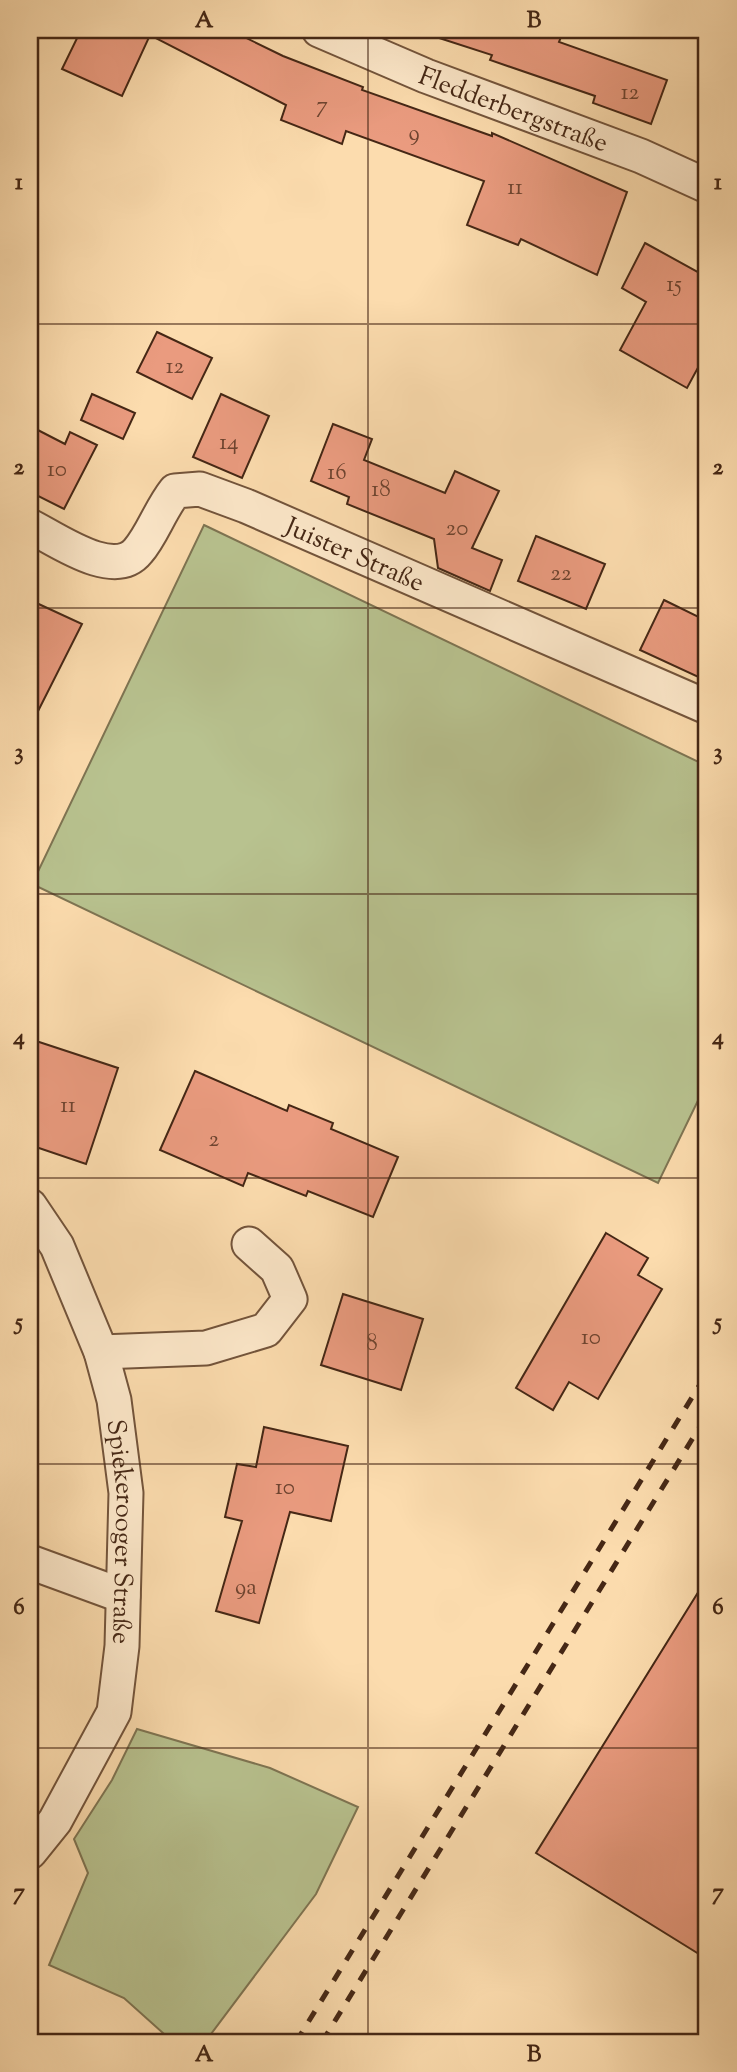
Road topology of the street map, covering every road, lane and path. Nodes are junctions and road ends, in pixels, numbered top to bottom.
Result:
1 (319, 30) edge
2 (707, 186) edge
3 (30, 526) edge
4 (707, 707) edge
5 (30, 1206) edge
6 (249, 1244) dead end
7 (102, 1352) junction
8 (30, 1562) edge
9 (123, 1596) junction
10 (30, 1852) edge

1 - 2 street, Fledderbergstraße
3 - 4 street, Juister Straße
5 - 7 street, Spiekerooger Straße
6 - 7 street
7 - 9 street, Spiekerooger Straße
8 - 9 street
9 - 10 street, Spiekerooger Straße

